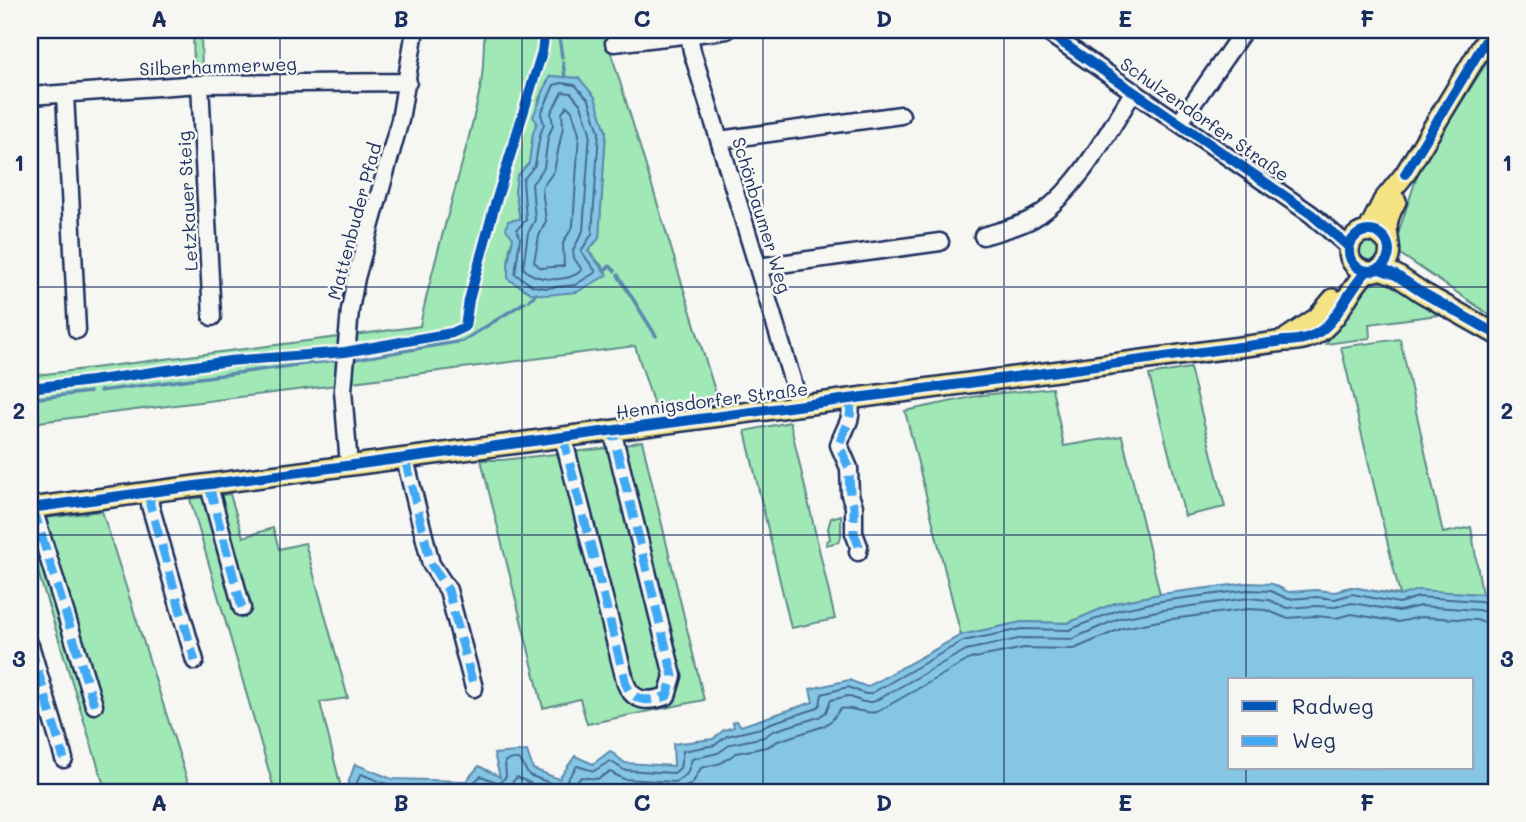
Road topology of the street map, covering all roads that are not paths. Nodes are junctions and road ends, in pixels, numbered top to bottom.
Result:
1 (415, 30) edge
2 (727, 30) edge
3 (1044, 30) edge
4 (1244, 30) edge
5 (1492, 30) edge
6 (688, 34) junction
7 (614, 43) dead end
8 (408, 82) junction
9 (200, 84) junction
10 (1134, 91) junction
11 (65, 94) junction
12 (30, 96) edge
13 (901, 115) dead end
14 (1180, 122) junction
15 (719, 140) junction
16 (983, 236) dead end
17 (940, 242) dead end
18 (1368, 251) junction
19 (758, 267) junction
20 (212, 317) dead end
21 (77, 330) dead end
22 (1496, 334) edge
23 (850, 399) junction
24 (797, 407) junction
25 (612, 430) junction
26 (563, 437) junction
27 (405, 458) junction
28 (349, 466) junction
29 (209, 486) junction
30 (150, 493) junction
31 (31, 508) edge
32 (858, 552) dead end
33 (242, 608) dead end
34 (30, 645) edge
35 (195, 661) dead end
36 (474, 688) dead end
37 (94, 705) dead end
38 (65, 759) dead end

1 - 8 street, Mattenbuder Pfad
2 - 6 street
3 - 10 street, Schulzendorfer Straße
4 - 14 street
5 - 18 main road
6 - 7 street
6 - 15 street, Schönbaumer Weg
8 - 9 street, Silberhammerweg
8 - 28 street, Mattenbuder Pfad
9 - 11 street, Silberhammerweg
9 - 20 street, Letzkauer Steig
10 - 14 street, Schulzendorfer Straße
10 - 16 street
11 - 12 street, Silberhammerweg
11 - 21 street
13 - 15 street
14 - 18 street, Schulzendorfer Straße
15 - 19 street, Schönbaumer Weg
17 - 19 street
18 - 22 main road
18 - 23 main road, Hennigsdorfer Straße
19 - 24 street, Schönbaumer Weg
23 - 24 main road, Hennigsdorfer Straße
23 - 32 street
24 - 25 main road, Hennigsdorfer Straße
25 - 26 main road, Hennigsdorfer Straße
25 - 26 street, Hennigsdorfer Straße
26 - 27 main road, Hennigsdorfer Straße
27 - 28 main road, Hennigsdorfer Straße
27 - 36 street
28 - 29 main road, Hennigsdorfer Straße
29 - 30 main road, Hennigsdorfer Straße
29 - 33 street
30 - 31 main road, Hennigsdorfer Straße
30 - 35 street
31 - 37 street
34 - 38 street

